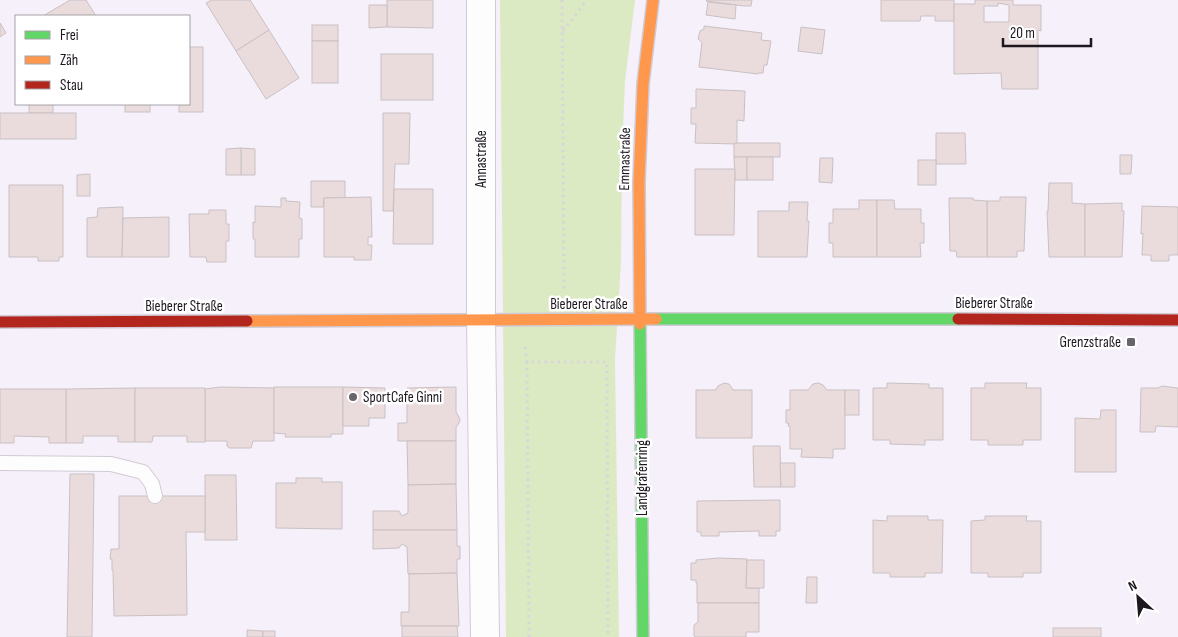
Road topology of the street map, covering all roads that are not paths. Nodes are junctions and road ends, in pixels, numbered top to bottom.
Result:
1 (481, 0) edge
2 (653, 0) edge
3 (642, 318) junction
4 (481, 319) junction
5 (1178, 320) edge
6 (0, 322) edge
7 (0, 463) edge
8 (155, 496) dead end
9 (486, 637) edge
10 (643, 637) edge

1 - 4 street, Annastraße
2 - 3 street, Emmastraße
3 - 4 street, Bieberer Straße
3 - 5 street, Bieberer Straße
3 - 10 street, Landgrafenring
4 - 6 street, Bieberer Straße
4 - 9 street
7 - 8 lane

